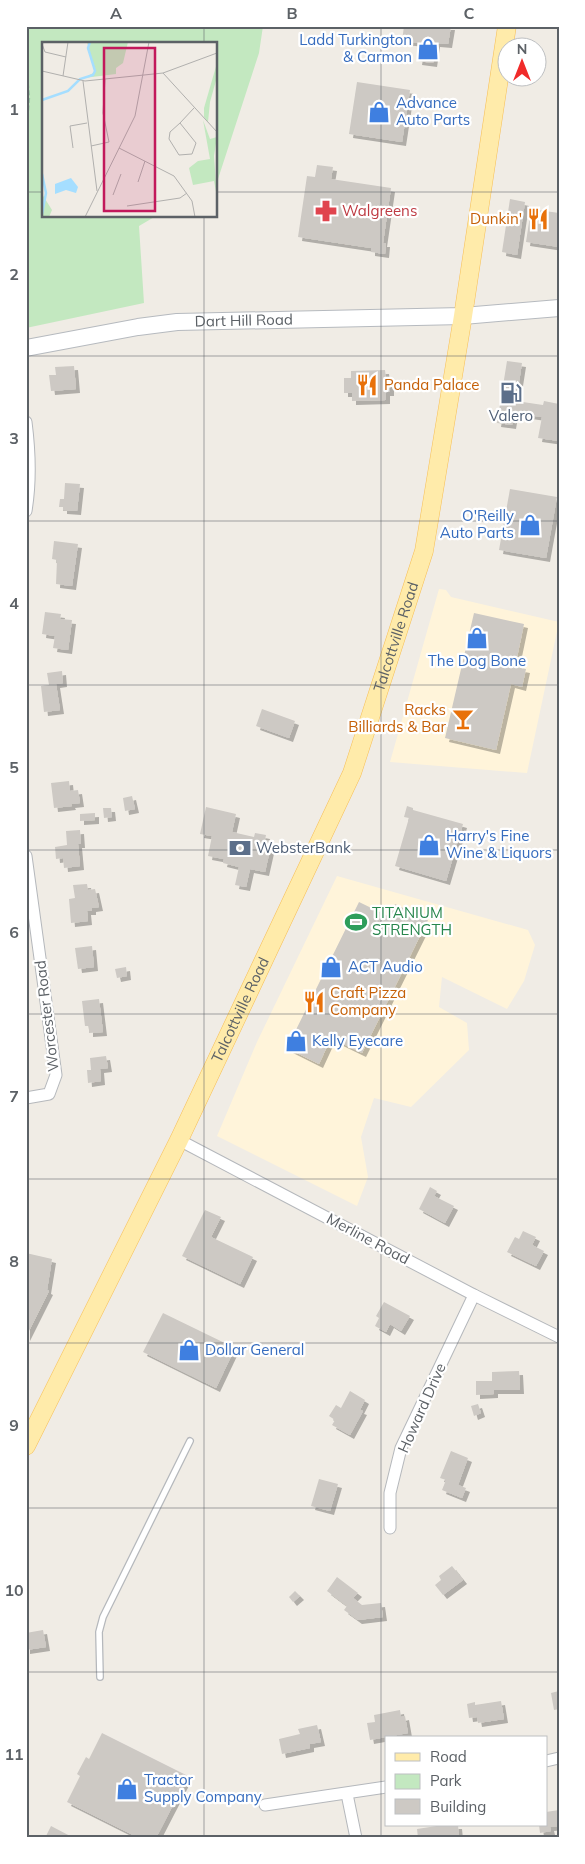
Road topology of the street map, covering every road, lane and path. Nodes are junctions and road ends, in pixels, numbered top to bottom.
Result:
1 (507, 26) edge
2 (26, 68) edge
3 (26, 134) edge
4 (26, 182) edge
5 (26, 224) edge
6 (559, 308) edge
7 (463, 316) junction
8 (26, 348) edge
9 (26, 422) edge
10 (26, 511) edge
11 (26, 856) edge
12 (26, 1098) edge
13 (179, 1140) junction
14 (474, 1295) junction
15 (559, 1337) edge
16 (190, 1441) dead end
17 (26, 1446) edge
18 (390, 1528) dead end
19 (100, 1677) dead end
20 (385, 1787) edge
21 (347, 1794) junction
22 (264, 1805) dead end
23 (356, 1838) edge

1 - 7 main road, Talcottville Road
2 - 3 path
4 - 5 path
6 - 7 main road, Dart Hill Road
7 - 8 main road, Dart Hill Road
7 - 13 main road, Talcottville Road
9 - 10 street
11 - 12 street, Worcester Road
13 - 14 street, Merline Road
13 - 17 main road, Talcottville Road
14 - 15 street, Merline Road
14 - 18 street, Howard Drive
16 - 19 lane
20 - 21 street
21 - 22 street
21 - 23 street

